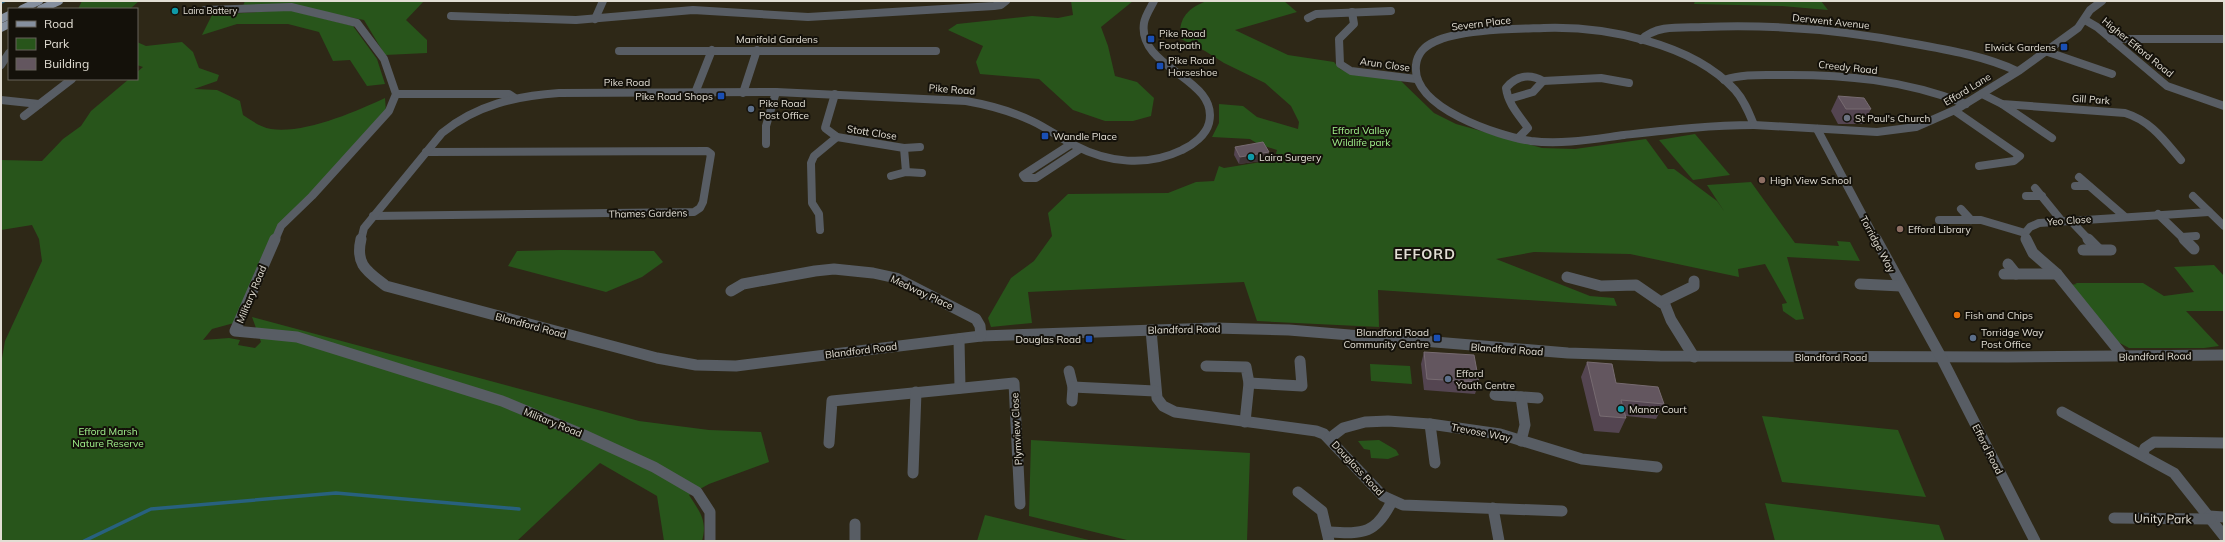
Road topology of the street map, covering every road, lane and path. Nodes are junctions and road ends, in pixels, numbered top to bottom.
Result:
1 (39, 1) edge
2 (59, 1) edge
3 (235, 1) edge
4 (603, 1) edge
5 (1006, 1) edge
6 (1154, 1) edge
7 (2102, 1) edge
8 (24, 8) edge
9 (43, 8) edge
10 (227, 9) junction
11 (205, 10) dead end
12 (1391, 11) dead end
13 (1352, 12) junction
14 (451, 16) dead end
15 (1308, 18) dead end
16 (595, 19) junction
17 (2085, 20) junction
18 (2111, 39) junction
19 (2224, 39) edge
20 (1641, 40) junction
21 (712, 50) junction
22 (757, 50) junction
23 (619, 51) dead end
24 (936, 51) dead end
25 (2045, 51) junction
26 (8, 54) edge
27 (1, 65) edge
28 (2018, 70) junction
29 (2112, 74) dead end
30 (1416, 79) junction
31 (71, 80) edge
32 (1724, 80) junction
33 (1543, 81) junction
34 (1630, 83) dead end
35 (776, 92) junction
36 (695, 93) junction
37 (743, 93) junction
38 (396, 94) junction
39 (835, 94) junction
40 (1982, 94) junction
41 (514, 98) junction
42 (1509, 99) junction
43 (1, 100) edge
44 (39, 104) junction
45 (1966, 104) junction
46 (2002, 104) junction
47 (2224, 106) edge
48 (1955, 111) junction
49 (472, 112) joint
50 (24, 116) dead end
51 (1754, 126) junction
52 (1528, 128) junction
53 (1816, 129) junction
54 (837, 137) junction
55 (1518, 138) junction
56 (2052, 138) dead end
57 (1544, 142) junction
58 (766, 144) dead end
59 (1071, 144) junction
60 (920, 147) dead end
61 (904, 148) junction
62 (1080, 149) junction
63 (426, 152) junction
64 (2180, 160) dead end
65 (1979, 166) dead end
66 (906, 172) junction
67 (922, 173) dead end
68 (891, 176) dead end
69 (2080, 177) dead end
70 (2075, 186) dead end
71 (2088, 186) junction
72 (2036, 188) dead end
73 (2026, 196) dead end
74 (2042, 196) junction
75 (2193, 196) dead end
76 (1962, 208) dead end
77 (2209, 212) junction
78 (2158, 214) junction
79 (373, 216) junction
80 (2124, 216) junction
81 (1939, 220) dead end
82 (1971, 220) junction
83 (2065, 220) junction
84 (2224, 226) edge
85 (820, 230) dead end
86 (2025, 233) junction
87 (2196, 236) dead end
88 (2182, 237) junction
89 (2098, 249) junction
90 (2194, 249) dead end
91 (2083, 250) dead end
92 (2111, 250) dead end
93 (2008, 264) dead end
94 (2004, 274) dead end
95 (2016, 274) junction
96 (2057, 274) junction
97 (1567, 277) dead end
98 (1694, 281) dead end
99 (1860, 284) dead end
100 (1901, 286) junction
101 (731, 291) dead end
102 (1661, 302) junction
103 (1151, 330) junction
104 (981, 336) junction
105 (959, 339) junction
106 (2224, 355) edge
107 (1694, 357) junction
108 (1942, 357) junction
109 (2124, 357) junction
110 (1300, 361) dead end
111 (1206, 366) dead end
112 (1069, 371) dead end
113 (1249, 383) junction
114 (1073, 387) junction
115 (960, 388) junction
116 (1155, 391) junction
117 (916, 392) junction
118 (1495, 395) dead end
119 (1522, 397) junction
120 (1538, 398) dead end
121 (1072, 401) dead end
122 (2062, 412) dead end
123 (1245, 422) junction
124 (1430, 424) junction
125 (1330, 438) junction
126 (1521, 441) junction
127 (829, 443) dead end
128 (2224, 443) edge
129 (2142, 455) junction
130 (1436, 463) dead end
131 (1657, 466) dead end
132 (913, 474) dead end
133 (1298, 492) dead end
134 (1392, 501) junction
135 (1020, 504) dead end
136 (1493, 508) junction
137 (1562, 512) dead end
138 (2224, 516) edge
139 (2114, 518) dead end
140 (2210, 518) junction
141 (855, 524) dead end
142 (1329, 536) edge
143 (2224, 536) edge
144 (710, 541) edge
145 (856, 541) edge
146 (1499, 541) edge
147 (2035, 541) edge

1 - 8 main road
2 - 9 main road
3 - 10 street
4 - 16 street
5 - 16 street
6 - 62 street, Pike Road
7 - 17 street, Efford Lane
10 - 11 street
10 - 38 street
12 - 13 street
13 - 15 street
13 - 30 street, Arun Close
14 - 16 street
17 - 18 street, Higher Efford Road
17 - 25 street, Efford Lane
18 - 19 street
18 - 47 street, Higher Efford Road
20 - 28 street, Derwent Avenue
20 - 30 street, Severn Place
20 - 32 street, Severn Place
21 - 22 street, Manifold Gardens
21 - 23 street, Manifold Gardens
21 - 36 street
22 - 24 street, Manifold Gardens
22 - 37 street
25 - 28 street, Efford Lane
25 - 29 street
26 - 27 street
28 - 40 street, Efford Lane
30 - 55 street
31 - 44 street
32 - 45 street, Creedy Road
32 - 51 street, Severn Place
33 - 34 street
33 - 42 street
33 - 42 street
35 - 37 street, Pike Road
35 - 39 street, Pike Road
35 - 58 street
36 - 37 street, Pike Road
36 - 41 street, Pike Road
38 - 41 street, Pike Road
38 - 144 street, Military Road
39 - 54 street, Stott Close
39 - 59 street, Pike Road
40 - 45 street, Efford Lane
40 - 46 street, Gill Park
41 - 49 street, Pike Road
42 - 52 street
43 - 44 street
44 - 50 street
45 - 48 street, Efford Lane
46 - 56 street
46 - 64 street, Gill Park
48 - 53 street, Efford Lane
48 - 65 street
49 - 63 street, Blandford Road
51 - 53 street
51 - 57 street
52 - 55 street
52 - 57 street
53 - 100 street, Torridge Way
54 - 61 street, Stott Close
54 - 85 street, Stott Close
55 - 57 street
59 - 62 street, Pike Road
59 - 62 street
60 - 61 street, Stott Close
61 - 66 street, Stott Close
63 - 79 street, Blandford Road
63 - 79 street, Thames Gardens
66 - 67 street
66 - 68 street
69 - 71 street
70 - 71 street
71 - 80 street
72 - 74 street
73 - 74 street
74 - 83 street
75 - 77 street
76 - 82 street
77 - 78 street, Yeo Close
77 - 84 street
78 - 80 street, Yeo Close
78 - 88 street
79 - 105 street, Blandford Road
80 - 83 street, Yeo Close
81 - 82 street
82 - 86 street
83 - 86 street, Yeo Close
83 - 89 street
86 - 96 street
87 - 88 street
88 - 90 street
89 - 91 street
89 - 92 street
93 - 95 street
94 - 95 street
95 - 96 street
96 - 109 street
97 - 102 street
98 - 102 street
99 - 100 street
100 - 108 street, Torridge Way
101 - 104 street, Medway Place
102 - 107 street
103 - 104 street, Blandford Road
103 - 107 street, Blandford Road
103 - 116 street
104 - 105 street, Blandford Road
105 - 115 street
106 - 109 street, Blandford Road
107 - 108 street, Blandford Road
108 - 109 street, Blandford Road
108 - 147 street, Efford Road
110 - 113 street
111 - 113 street
112 - 114 street
113 - 123 street
114 - 116 street
114 - 121 street
115 - 117 street, Plymview Close
115 - 135 street, Plymview Close
116 - 123 street, Douglass Road
117 - 127 street, Plymview Close
117 - 132 street
118 - 119 street
119 - 120 street
119 - 126 street
122 - 129 street, Unity Park
123 - 125 street, Douglass Road
124 - 125 street, Trevose Way
124 - 126 street, Trevose Way
124 - 130 street
125 - 134 street, Douglass Road
126 - 131 street, Trevose Way
128 - 129 street
129 - 140 street, Unity Park
133 - 142 street
134 - 136 street, Douglass Road
134 - 142 street
136 - 137 street, Douglass Road
136 - 146 street
138 - 140 street, Unity Park
139 - 140 street, Unity Park
140 - 143 street, Unity Park
141 - 145 street

